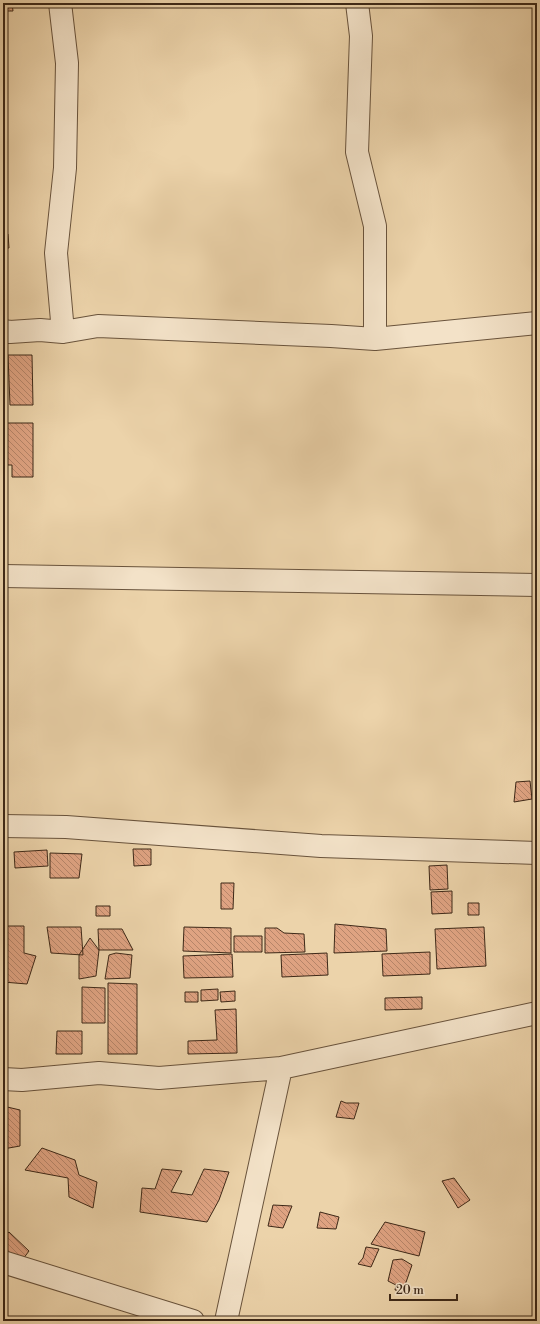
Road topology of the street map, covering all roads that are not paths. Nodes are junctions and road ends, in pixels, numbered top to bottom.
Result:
1 (60, 3) edge
2 (357, 3) edge
3 (537, 323) edge
4 (3, 331) edge
5 (63, 332) junction
6 (376, 339) junction
7 (3, 576) edge
8 (537, 585) edge
9 (3, 826) edge
10 (537, 853) edge
11 (537, 1013) edge
12 (281, 1068) junction
13 (3, 1079) edge
14 (3, 1262) edge
15 (193, 1321) edge
16 (226, 1321) edge

1 - 5 street
2 - 6 street
3 - 6 street
4 - 5 street
5 - 6 street
7 - 8 street
9 - 10 street
11 - 12 street
12 - 13 street
12 - 16 street
14 - 15 street

